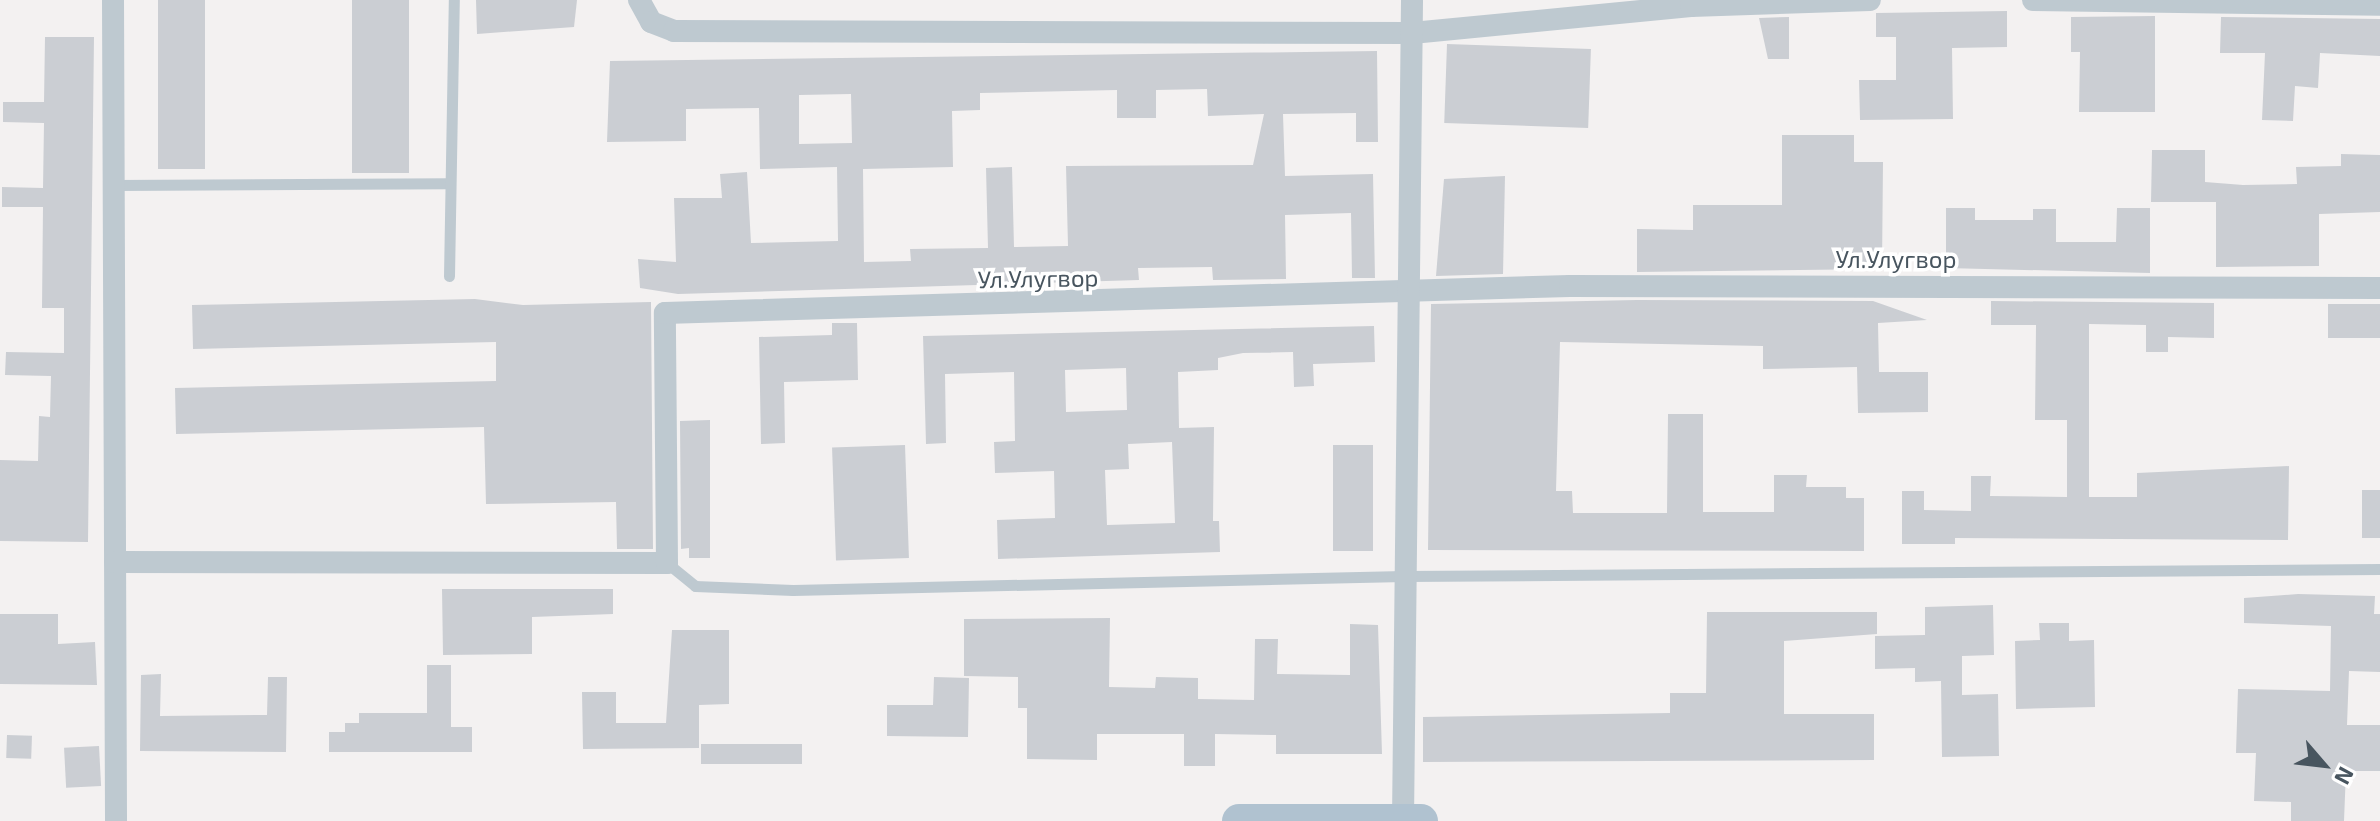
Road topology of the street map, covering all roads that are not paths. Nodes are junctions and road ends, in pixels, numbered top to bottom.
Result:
1 (113, 0) edge
2 (454, 0) edge
3 (639, 0) edge
4 (1412, 0) edge
5 (1870, 0) edge
6 (2033, 0) edge
7 (2380, 5) edge
8 (1412, 33) junction
9 (449, 183) junction
10 (115, 185) junction
11 (449, 276) dead end
12 (2380, 288) edge
13 (1412, 295) junction
14 (115, 562) junction
15 (667, 563) junction
16 (2380, 569) edge
17 (1404, 576) junction
18 (1403, 820) edge
19 (116, 821) edge
20 (1239, 821) edge
21 (1421, 821) edge

1 - 10 street
2 - 9 lane
3 - 8 street
4 - 8 street
5 - 8 street
6 - 7 street
8 - 13 street
9 - 10 lane
9 - 11 lane
10 - 14 street
12 - 13 street, Ул.Улугвор
13 - 15 street, Ул.Улугвор
13 - 17 street
14 - 15 street
14 - 19 street
15 - 17 lane
16 - 17 lane
17 - 18 street
18 - 20 main road
18 - 21 main road

